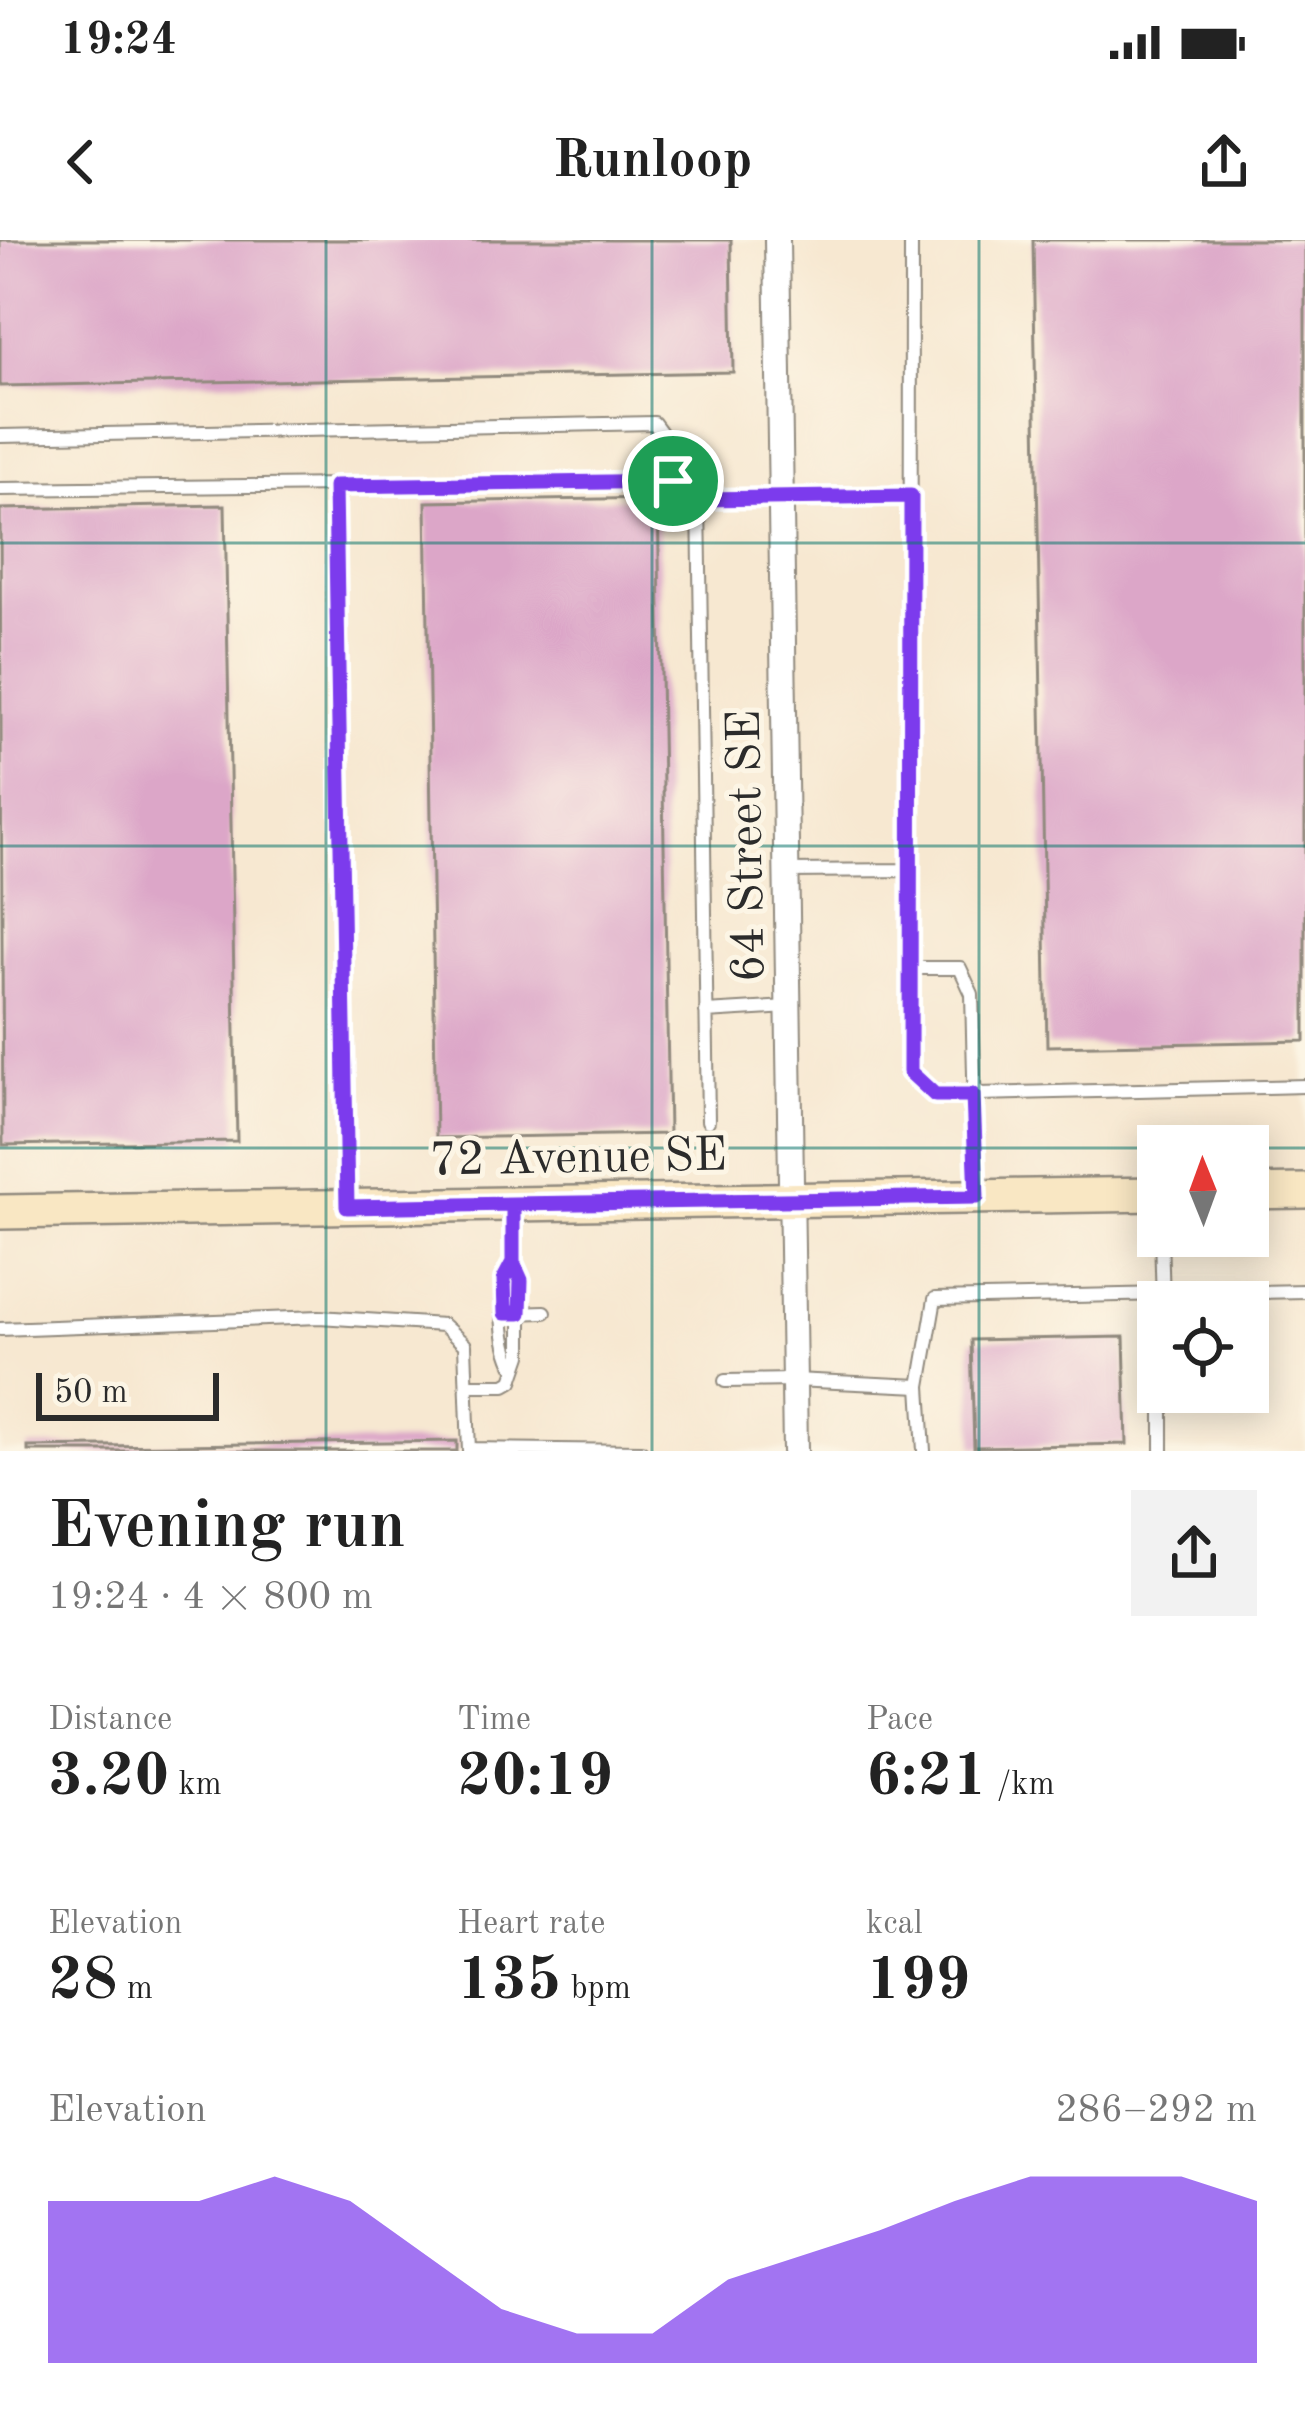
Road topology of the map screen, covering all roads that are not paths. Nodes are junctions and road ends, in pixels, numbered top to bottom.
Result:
1 (776, 240) edge
2 (911, 240) edge
3 (0, 436) edge
4 (673, 481) junction
5 (335, 486) junction
6 (0, 489) edge
7 (911, 496) junction
8 (699, 499) junction
9 (781, 499) junction
10 (911, 870) junction
11 (786, 871) junction
12 (910, 968) junction
13 (788, 1007) junction
14 (706, 1012) junction
15 (1305, 1086) edge
16 (973, 1095) junction
17 (708, 1121) dead end
18 (1305, 1191) edge
19 (1269, 1192) edge
20 (1137, 1194) edge
21 (977, 1197) junction
22 (791, 1200) junction
23 (513, 1204) junction
24 (347, 1207) junction
25 (0, 1212) edge
26 (513, 1262) junction
27 (1305, 1291) edge
28 (1269, 1293) edge
29 (1137, 1297) edge
30 (545, 1312) dead end
31 (505, 1313) junction
32 (520, 1313) junction
33 (0, 1329) edge
34 (515, 1369) junction
35 (794, 1379) junction
36 (725, 1381) dead end
37 (468, 1385) junction
38 (920, 1386) junction
39 (1162, 1413) edge
40 (469, 1450) edge
41 (641, 1451) edge
42 (795, 1451) edge
43 (924, 1451) edge
44 (1162, 1451) edge

1 - 9 street, 64 Street SE
2 - 7 lane
3 - 4 lane
4 - 5 lane
4 - 8 lane
5 - 6 lane
5 - 24 lane
7 - 9 lane
7 - 10 lane
8 - 9 lane
8 - 14 lane
9 - 11 street, 64 Street SE
10 - 11 lane
10 - 12 lane
11 - 13 street, 64 Street SE
12 - 16 lane
12 - 16 lane
13 - 14 lane
13 - 22 street, 64 Street SE
14 - 17 lane
15 - 16 lane
16 - 21 lane
18 - 19 street
20 - 21 street, 72 Avenue SE
21 - 22 street, 72 Avenue SE
22 - 23 street, 72 Avenue SE
22 - 35 street, 64 Street SE
23 - 24 street, 72 Avenue SE
23 - 26 lane
24 - 25 street, 72 Avenue SE
26 - 31 lane
26 - 32 lane
27 - 28 lane
29 - 38 lane
30 - 32 lane
31 - 32 lane
31 - 34 lane
32 - 34 lane
33 - 37 lane
34 - 37 lane
35 - 36 lane
35 - 38 lane
35 - 42 street, 64 Street SE
37 - 40 lane
38 - 43 lane
39 - 44 lane
40 - 41 lane

